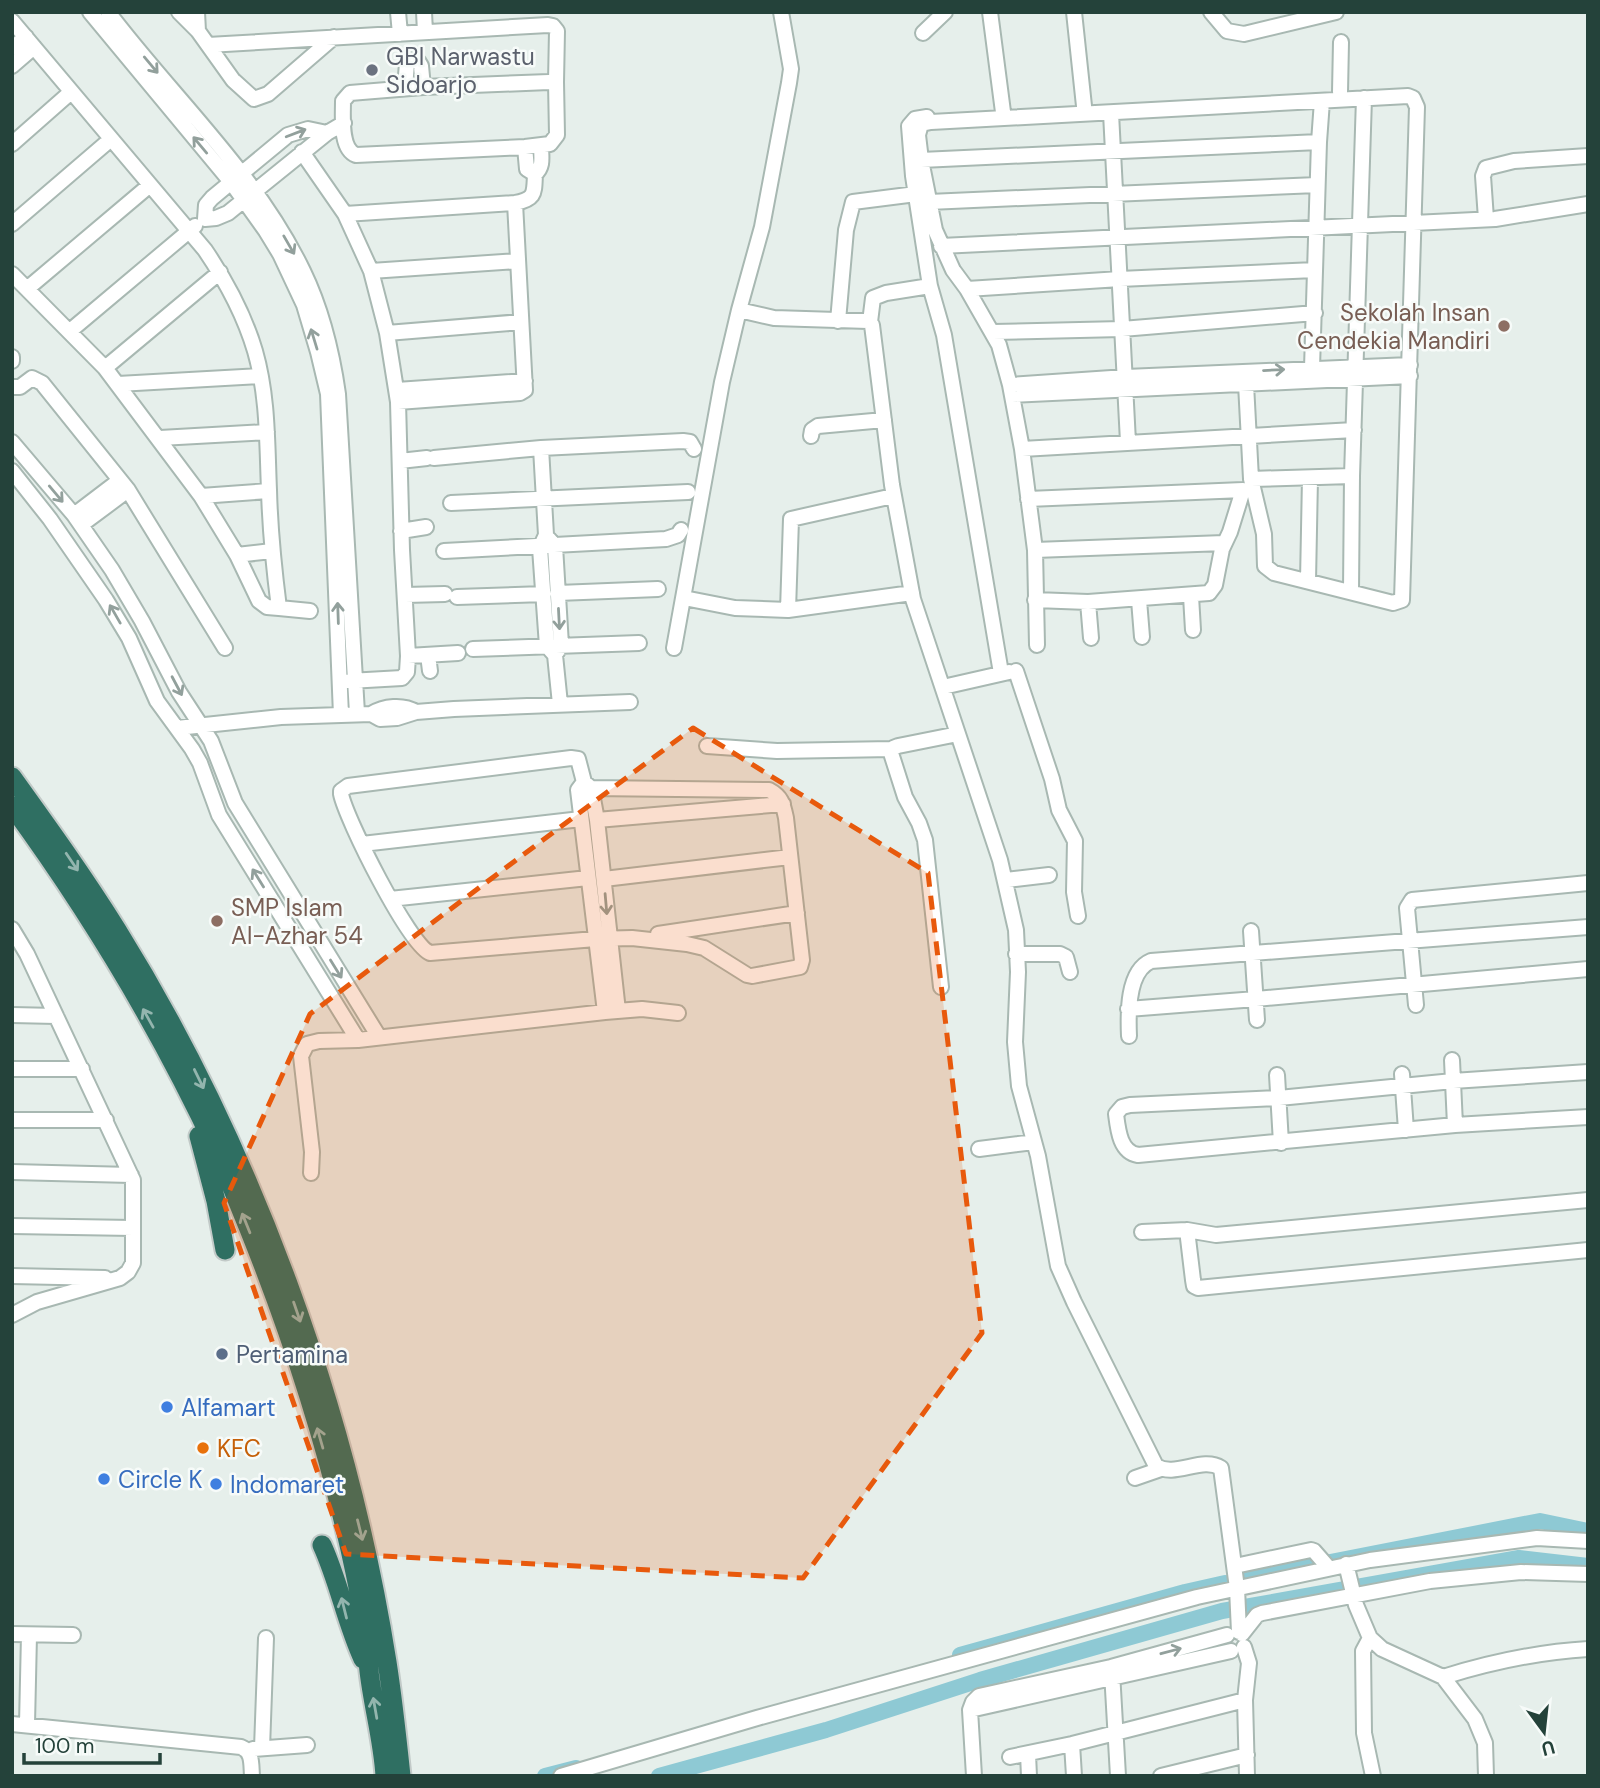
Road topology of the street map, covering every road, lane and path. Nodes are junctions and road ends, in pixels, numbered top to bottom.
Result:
1 (90, 12) edge
2 (179, 12) edge
3 (197, 12) edge
4 (398, 12) edge
5 (424, 12) edge
6 (781, 12) edge
7 (945, 12) edge
8 (990, 12) edge
9 (1074, 12) edge
10 (1211, 12) edge
11 (1336, 12) edge
12 (12, 21) edge
13 (108, 21) edge
14 (198, 31) junction
15 (413, 33) junction
16 (923, 33) dead end
17 (334, 37) junction
18 (30, 42) junction
19 (1341, 42) dead end
20 (208, 45) junction
21 (12, 48) edge
22 (412, 60) junction
23 (12, 66) edge
24 (556, 82) junction
25 (423, 87) junction
26 (405, 88) junction
27 (71, 92) junction
28 (1340, 92) junction
29 (1364, 98) junction
30 (1413, 98) junction
31 (1322, 101) junction
32 (1084, 106) junction
33 (1003, 112) junction
34 (1111, 113) junction
35 (344, 123) junction
36 (327, 133) junction
37 (111, 139) junction
38 (1318, 142) junction
39 (12, 144) edge
40 (541, 146) junction
41 (525, 147) junction
42 (1113, 150) junction
43 (303, 152) junction
44 (1588, 156) edge
45 (921, 160) junction
46 (535, 174) junction
47 (918, 175) junction
48 (237, 178) junction
49 (150, 185) junction
50 (1317, 185) junction
51 (1116, 192) junction
52 (916, 194) junction
53 (249, 196) junction
54 (929, 202) junction
55 (515, 204) junction
56 (1588, 204) edge
57 (345, 214) junction
58 (205, 219) junction
59 (1486, 219) junction
60 (1413, 221) junction
61 (12, 224) edge
62 (1360, 224) junction
63 (1318, 227) junction
64 (189, 230) junction
65 (1118, 236) junction
66 (941, 246) junction
67 (518, 261) junction
68 (1315, 270) junction
69 (371, 271) junction
70 (220, 272) junction
71 (12, 274) edge
72 (1121, 279) junction
73 (930, 286) junction
74 (28, 288) junction
75 (967, 289) junction
76 (739, 310) junction
77 (1315, 313) junction
78 (838, 321) junction
79 (521, 322) junction
80 (870, 322) junction
81 (1122, 328) junction
82 (70, 331) junction
83 (387, 332) junction
84 (993, 332) junction
85 (105, 368) junction
86 (1312, 368) junction
87 (1410, 371) junction
88 (1355, 373) junction
89 (260, 376) junction
90 (1212, 379) junction
91 (1126, 382) junction
92 (118, 384) junction
93 (1245, 384) junction
94 (12, 387) edge
95 (1011, 390) junction
96 (397, 396) junction
97 (884, 420) junction
98 (1354, 430) junction
99 (267, 432) junction
100 (1248, 435) junction
101 (811, 436) dead end
102 (160, 439) junction
103 (12, 442) edge
104 (1128, 442) junction
105 (541, 448) junction
106 (694, 449) dead end
107 (1022, 449) junction
108 (400, 461) junction
109 (12, 471) edge
110 (1352, 476) junction
111 (1310, 478) junction
112 (124, 485) junction
113 (1249, 486) junction
114 (269, 491) junction
115 (688, 492) dead end
116 (201, 496) junction
117 (893, 496) junction
118 (544, 499) junction
119 (1028, 499) junction
120 (451, 503) dead end
121 (78, 520) junction
122 (681, 530) dead end
123 (426, 531) dead end
124 (401, 535) junction
125 (547, 543) junction
126 (1224, 543) junction
127 (1035, 550) junction
128 (272, 551) junction
129 (444, 551) dead end
130 (237, 555) junction
131 (1307, 581) junction
132 (658, 589) dead end
133 (1350, 592) junction
134 (551, 593) junction
135 (912, 593) junction
136 (405, 595) junction
137 (1191, 596) junction
138 (684, 598) junction
139 (1035, 600) junction
140 (1139, 600) junction
141 (1088, 602) junction
142 (279, 608) junction
143 (788, 610) junction
144 (310, 611) dead end
145 (1193, 630) dead end
146 (1142, 636) dead end
147 (1091, 638) dead end
148 (639, 643) dead end
149 (1037, 645) dead end
150 (225, 648) dead end
151 (674, 648) dead end
152 (554, 649) junction
153 (428, 655) junction
154 (408, 656) junction
155 (430, 671) dead end
156 (1000, 673) junction
157 (348, 681) junction
158 (943, 687) junction
159 (630, 702) dead end
160 (560, 704) junction
161 (364, 714) junction
162 (341, 715) junction
163 (200, 724) junction
164 (177, 728) junction
165 (958, 734) junction
166 (707, 746) dead end
167 (892, 749) junction
168 (12, 777) edge
169 (585, 787) junction
170 (783, 804) junction
171 (12, 806) edge
172 (589, 820) junction
173 (259, 843) junction
174 (362, 844) junction
175 (600, 845) junction
176 (584, 847) junction
177 (243, 854) junction
178 (790, 857) junction
179 (1049, 876) dead end
180 (588, 878) junction
181 (604, 879) junction
182 (1006, 880) junction
183 (1588, 883) edge
184 (390, 899) junction
185 (797, 913) junction
186 (1078, 916) dead end
187 (1588, 927) edge
188 (12, 929) edge
189 (1251, 931) dead end
190 (632, 938) junction
191 (602, 939) junction
192 (1411, 940) junction
193 (20, 954) edge
194 (1017, 954) junction
195 (1253, 954) junction
196 (1588, 969) edge
197 (1070, 972) dead end
198 (1415, 985) junction
199 (941, 987) dead end
200 (1256, 999) junction
201 (1416, 1005) dead end
202 (1128, 1009) junction
203 (611, 1011) junction
204 (678, 1013) dead end
205 (12, 1016) edge
206 (57, 1016) junction
207 (1257, 1020) dead end
208 (1129, 1036) dead end
209 (379, 1037) junction
210 (358, 1040) junction
211 (1452, 1060) dead end
212 (12, 1069) edge
213 (82, 1069) junction
214 (1588, 1072) edge
215 (1277, 1075) dead end
216 (1403, 1080) junction
217 (1453, 1081) junction
218 (1279, 1098) junction
219 (196, 1111) junction
220 (1588, 1116) edge
221 (12, 1120) edge
222 (106, 1120) junction
223 (1455, 1125) junction
224 (1406, 1130) junction
225 (1034, 1142) junction
226 (1282, 1143) junction
227 (979, 1149) dead end
228 (12, 1172) edge
229 (311, 1173) dead end
230 (131, 1175) junction
231 (1588, 1200) edge
232 (12, 1226) edge
233 (133, 1228) junction
234 (1187, 1230) junction
235 (1142, 1232) dead end
236 (225, 1250) dead end
237 (1588, 1250) edge
238 (12, 1276) edge
239 (120, 1278) junction
240 (12, 1315) edge
241 (1161, 1469) junction
242 (1135, 1478) dead end
243 (1588, 1541) edge
244 (323, 1545) dead end
245 (1325, 1564) junction
246 (1234, 1566) junction
247 (1347, 1569) junction
248 (1588, 1574) edge
249 (1238, 1592) junction
250 (1352, 1592) junction
251 (12, 1634) edge
252 (29, 1634) junction
253 (73, 1635) dead end
254 (266, 1638) dead end
255 (1370, 1638) junction
256 (1237, 1640) junction
257 (1588, 1649) edge
258 (368, 1670) junction
259 (1112, 1672) junction
260 (1443, 1677) junction
261 (1245, 1700) junction
262 (12, 1724) edge
263 (27, 1724) junction
264 (1115, 1734) junction
265 (1072, 1744) junction
266 (307, 1745) dead end
267 (262, 1748) junction
268 (245, 1749) junction
269 (1028, 1754) junction
270 (1247, 1755) junction
271 (1010, 1757) dead end
272 (252, 1776) edge
273 (385, 1776) edge
274 (401, 1776) edge
275 (561, 1776) edge
276 (975, 1776) edge
277 (1029, 1776) edge
278 (1074, 1776) edge
279 (1118, 1776) edge
280 (1161, 1776) edge
281 (1247, 1776) edge
282 (1373, 1776) edge
283 (1486, 1776) edge

1 - 13 street
2 - 14 street
3 - 14 street
4 - 15 street
5 - 15 street
6 - 76 street
7 - 16 street
8 - 33 street
9 - 32 street
10 - 11 street
12 - 18 street
13 - 48 street
14 - 20 street
15 - 17 street
15 - 22 street
15 - 24 street
17 - 20 street
17 - 20 street
18 - 21 street
18 - 23 street
18 - 27 street
19 - 28 street
22 - 25 street
22 - 26 street
24 - 25 street
24 - 40 street
25 - 26 street
26 - 35 street
27 - 37 street
27 - 39 street
28 - 30 street
28 - 32 street
29 - 30 street
29 - 31 street
29 - 62 street
30 - 60 street
31 - 34 street
31 - 38 street
32 - 33 street
33 - 47 street
34 - 42 street
34 - 45 street
35 - 36 street
35 - 41 street
36 - 43 street
48 -> 36 street
37 - 49 street
37 - 61 street
38 - 42 street
38 - 50 street
40 - 41 street
40 - 46 street
41 - 46 street
42 - 45 street
42 - 51 street
43 - 53 street
43 - 57 street
44 - 59 street
45 - 47 street
46 - 55 street
47 - 52 street
47 - 54 street
48 - 53 street
48 - 58 street
49 - 64 street
49 - 74 street
50 - 51 street
50 - 63 street
51 - 54 street
51 - 65 street
52 - 73 street
52 - 78 street
53 - 58 street
53 - 157 street
54 - 66 street
55 - 57 street
55 - 67 street
56 - 59 street
57 - 69 street
58 - 64 street
59 - 60 street
60 - 62 street
60 - 87 street
62 - 63 street
62 - 88 street
63 - 65 street
63 - 68 street
64 - 70 street
64 - 82 street
65 - 66 street
65 - 72 street
66 - 75 street
67 - 69 street
67 - 79 street
68 - 72 street
68 - 77 street
69 - 83 street
70 - 85 street
70 - 89 street
71 - 74 street
72 - 75 street
72 - 81 street
73 - 80 street
73 - 156 street
74 - 82 street
75 - 84 street
76 - 78 street
76 - 138 street
77 - 81 street
77 - 86 street
78 - 80 street
79 - 83 street
79 - 96 street
80 - 97 street
81 - 84 street
81 - 91 street
82 - 85 street
83 - 96 street
84 - 95 street
85 - 92 street
86 - 88 street
90 -> 86 street
87 - 88 street
87 - 133 street
88 - 93 street
88 - 98 street
89 - 92 street
89 - 99 street
90 - 91 street
90 - 93 street
91 - 95 street
91 - 104 street
92 - 102 street
93 - 100 street
94 - 112 street
95 - 107 street
96 - 108 street
97 - 101 street
97 - 117 street
98 - 100 street
98 - 110 street
99 - 102 street
99 - 114 street
100 - 104 street
100 - 113 street
102 - 116 street
103 -> 121 street
104 - 107 street
105 - 106 street
105 - 108 street
105 - 118 street
107 - 119 street
108 - 124 street
164 -> 109 street
110 - 111 street
110 - 133 street
111 - 113 street
111 - 131 street
112 - 121 street
112 - 150 street
113 - 119 street
113 - 126 street
113 - 131 street
114 - 116 street
114 - 128 street
115 - 118 street
116 - 130 street
117 - 135 street
117 - 143 street
118 - 120 street
118 - 125 street
119 - 127 street
121 -> 163 street
122 - 125 street
123 - 124 street
124 - 136 street
125 - 129 street
125 - 134 street
126 - 127 street
126 - 137 street
127 - 139 street
128 - 130 street
128 - 142 street
130 - 142 street
131 - 133 street
132 - 134 street
134 - 136 street
134 - 152 street
135 - 143 street
135 - 158 street
136 - 154 street
137 - 140 street
137 - 145 street
138 - 143 street
138 - 151 street
139 - 141 street
139 - 149 street
140 - 141 street
140 - 146 street
141 - 147 street
142 - 144 street
148 - 152 street
152 - 153 street
152 - 160 street
153 - 154 street
153 - 155 street
154 - 157 street
156 - 158 street
156 - 186 street
157 - 161 street
157 - 162 street
158 - 165 street
159 - 160 street
160 - 161 street
161 - 162 street
162 - 163 street
163 - 164 street
163 - 173 street
164 - 177 street
165 - 167 street
165 - 182 street
166 - 167 street
167 - 199 street
168 -> 274 highway
169 - 170 street
169 - 172 street
169 - 174 street
170 - 172 street
170 - 178 street
219 -> 171 highway
172 - 174 street
172 - 175 street
172 - 176 street
173 - 177 street
173 -> 209 street
174 - 184 street
175 - 176 street
175 - 181 street
176 - 180 street
210 -> 177 street
178 - 181 street
178 - 185 street
179 - 182 street
180 - 184 street
180 - 191 street
181 -> 191 street
182 - 194 street
183 - 192 street
184 - 191 street
185 - 190 street
185 - 190 street
187 - 192 street
188 - 193 street
189 - 195 street
190 - 191 street
191 - 203 street
192 - 195 street
192 - 198 street
193 - 206 street
194 - 197 street
194 - 225 street
195 - 200 street
195 - 202 street
196 - 198 street
198 - 200 street
198 - 201 street
200 - 202 street
200 - 207 street
202 - 208 street
203 - 204 street
203 - 209 street
205 - 206 street
206 - 213 street
209 - 210 street
210 - 229 street
211 - 217 street
212 - 213 street
213 - 222 street
214 - 217 street
215 - 218 street
216 - 217 street
216 - 218 street
216 - 224 street
217 - 223 street
218 - 226 street
218 - 226 street
219 - 236 highway
258 -> 219 highway
220 - 223 street
221 - 222 street
222 - 230 street
223 - 224 street
224 - 226 street
225 - 227 street
225 - 241 street
228 - 230 street
230 - 233 street
231 - 234 street
232 - 233 street
233 - 239 street
234 - 235 street
234 - 237 street
238 - 239 street
239 - 240 street
241 - 242 street
241 - 246 street
243 - 247 street
258 -> 244 highway
245 - 246 street
245 - 247 street
245 - 249 street
246 - 249 street
247 - 250 street
248 - 250 street
249 - 256 street
249 - 275 street
250 - 255 street
250 - 256 street
251 - 252 street
252 - 253 street
252 - 263 street
254 - 267 street
255 - 260 street
255 - 282 street
256 - 259 street
256 - 261 street
257 - 260 street
273 -> 258 highway
259 - 264 street
259 - 276 street
260 - 283 street
261 - 264 street
261 - 270 street
262 - 263 street
263 - 268 street
264 - 265 street
264 - 279 street
265 - 269 street
265 - 278 street
266 - 267 street
267 - 268 street
268 - 272 street
269 - 271 street
269 - 277 street
270 - 280 street
270 - 281 street

